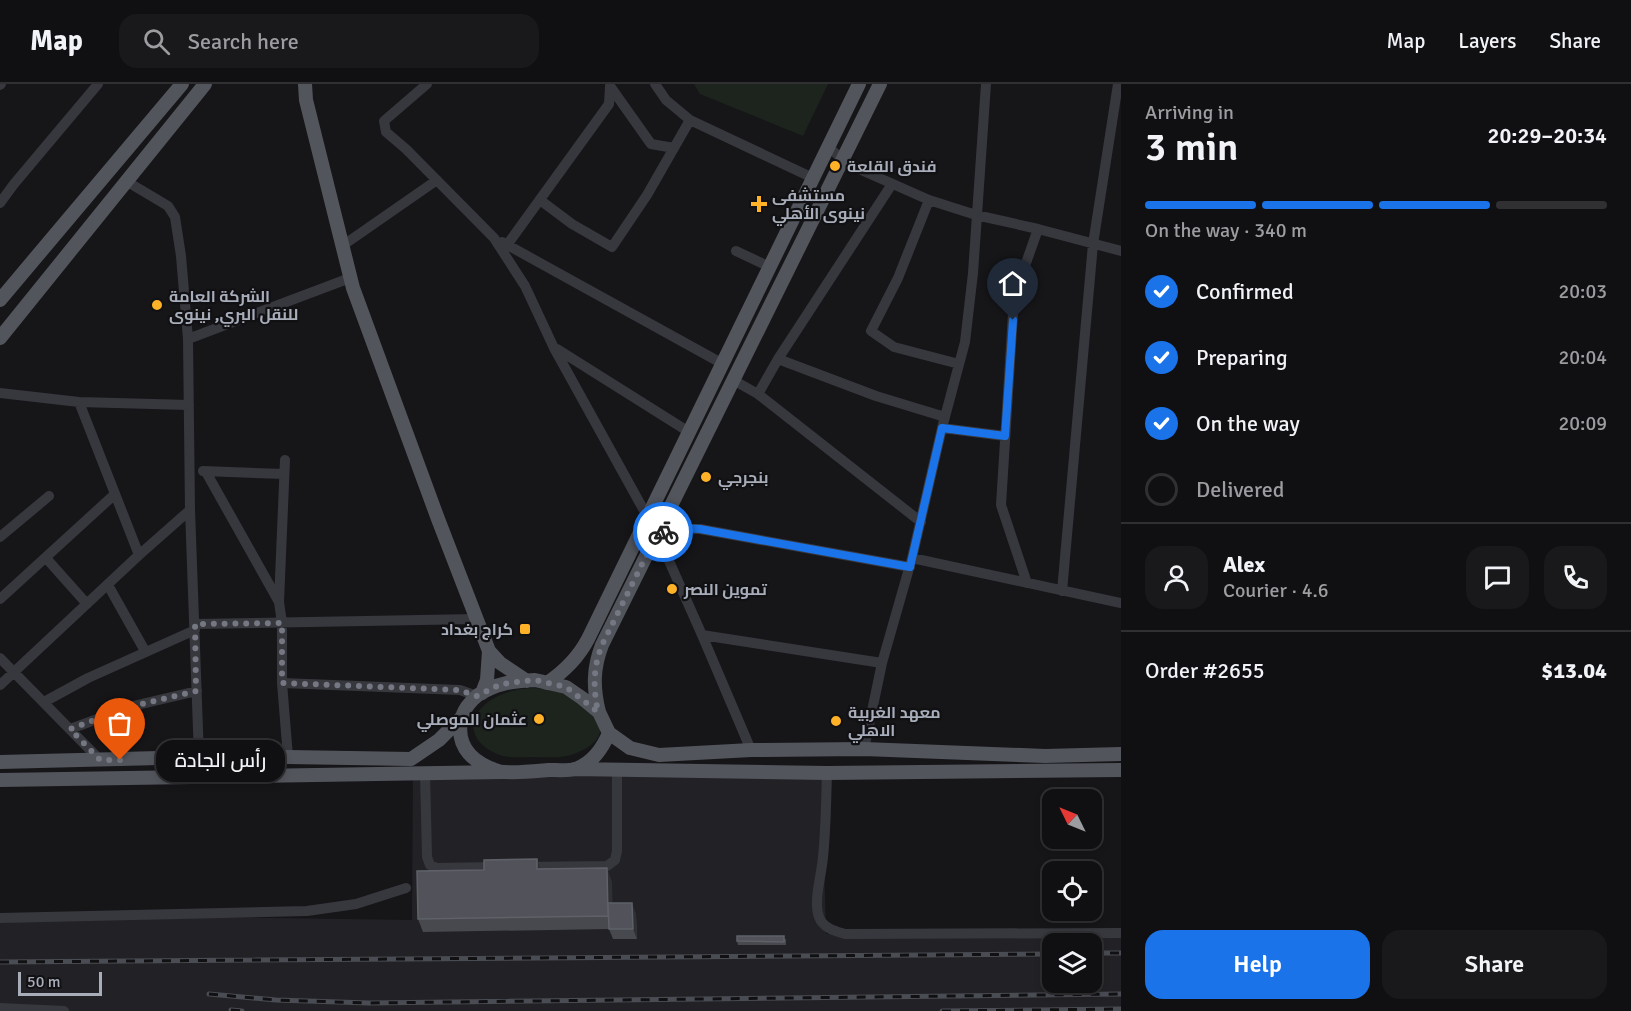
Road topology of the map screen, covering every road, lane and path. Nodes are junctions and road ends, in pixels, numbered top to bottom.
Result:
1 (98, 84) edge
2 (182, 84) edge
3 (206, 84) edge
4 (295, 84) edge
5 (305, 84) edge
6 (314, 84) edge
7 (427, 84) edge
8 (655, 84) edge
9 (859, 84) edge
10 (880, 84) edge
11 (986, 84) edge
12 (1118, 84) edge
13 (306, 100) junction
14 (690, 120) junction
15 (828, 147) junction
16 (674, 148) junction
17 (843, 160) junction
18 (813, 178) junction
19 (437, 180) junction
20 (126, 181) junction
21 (892, 184) junction
22 (540, 200) junction
23 (929, 200) junction
24 (0, 202) edge
25 (976, 215) junction
26 (1038, 229) junction
27 (494, 238) junction
28 (1094, 244) junction
29 (507, 245) junction
30 (342, 246) junction
31 (736, 251) dead end
32 (1121, 251) edge
33 (770, 267) junction
34 (350, 278) junction
35 (0, 300) edge
36 (0, 338) edge
37 (188, 339) junction
38 (554, 348) junction
39 (778, 359) junction
40 (723, 364) junction
41 (959, 364) junction
42 (733, 380) junction
43 (0, 393) edge
44 (758, 394) junction
45 (79, 402) junction
46 (189, 405) junction
47 (944, 423) junction
48 (689, 432) junction
49 (1005, 436) junction
50 (285, 459) dead end
51 (191, 468) junction
52 (206, 472) junction
53 (284, 474) junction
54 (115, 494) junction
55 (49, 496) dead end
56 (190, 510) junction
57 (648, 517) junction
58 (921, 522) junction
59 (657, 534) junction
60 (0, 537) edge
61 (139, 555) junction
62 (46, 558) junction
63 (911, 562) junction
64 (1027, 583) junction
65 (108, 585) junction
66 (1062, 591) junction
67 (0, 599) edge
68 (279, 602) junction
69 (1121, 603) edge
70 (87, 604) junction
71 (476, 619) junction
72 (282, 623) junction
73 (195, 627) junction
74 (702, 635) junction
75 (146, 651) junction
76 (489, 651) junction
77 (0, 658) edge
78 (882, 663) junction
79 (14, 672) junction
80 (527, 681) junction
81 (282, 683) junction
82 (547, 683) junction
83 (0, 685) edge
84 (196, 691) junction
85 (479, 694) junction
86 (44, 702) junction
87 (598, 712) junction
88 (462, 717) junction
89 (70, 729) junction
90 (609, 733) junction
91 (750, 750) junction
92 (864, 750) junction
93 (1121, 754) edge
94 (199, 757) junction
95 (288, 757) junction
96 (100, 760) junction
97 (0, 762) edge
98 (574, 769) junction
99 (1121, 770) edge
100 (617, 771) junction
101 (501, 772) junction
102 (425, 773) junction
103 (826, 773) junction
104 (0, 780) edge
105 (507, 867) edge
106 (519, 867) edge
107 (406, 888) dead end
108 (0, 918) edge
109 (1121, 933) edge
110 (0, 1008) edge
111 (64, 1011) edge

1 - 24 street
2 - 35 main road
3 - 20 main road
4 - 13 main road
5 - 13 main road
6 - 13 main road
7 - 19 street
8 - 14 street
9 - 15 main road
10 - 17 main road
11 - 25 street
12 - 28 street
13 - 30 main road
14 - 16 street
14 - 18 street
15 - 17 street
15 - 18 main road
16 - 22 street
16 - 22 street
17 - 21 street
17 - 42 main road
18 - 33 main road
19 - 27 street
19 - 30 street
20 - 36 main road
20 - 37 street
21 - 23 street
21 - 39 street
22 - 29 street
23 - 25 street
23 - 41 street
25 - 26 street
25 - 41 street
26 - 28 street
26 - 49 street
27 - 29 street
27 - 38 street
28 - 32 street
28 - 66 street
29 - 40 street
30 - 34 main road
31 - 33 street
33 - 40 main road
34 - 37 street
34 - 71 main road
37 - 46 street
38 - 48 street
38 - 57 street
39 - 44 street
39 - 47 street
40 - 48 main road
41 - 47 street
42 - 44 street
42 - 59 main road
43 - 45 street
44 - 58 street
45 - 46 street
45 - 54 street
46 - 51 street
47 - 49 street
47 - 58 street
48 - 57 main road
49 - 64 street
50 - 53 street
51 - 52 street
51 - 56 street
52 - 53 street
52 - 68 street
53 - 68 street
54 - 61 street
54 - 62 street
55 - 60 street
56 - 61 street
56 - 73 street
57 - 59 street
57 - 82 main road
58 - 63 street
59 - 63 street
59 - 74 street
59 - 87 main road
61 - 65 street
62 - 67 street
62 - 70 street
63 - 64 street
63 - 78 street
64 - 66 street
65 - 70 street
65 - 75 street
66 - 69 street
68 - 72 street
70 - 79 street
71 - 72 street
71 - 76 main road
72 - 73 street
72 - 81 street
73 - 75 street
73 - 84 street
74 - 78 street
74 - 91 street
75 - 86 street
76 - 80 main road
76 - 85 main road
77 - 79 street
78 - 92 street
79 - 83 street
79 - 86 street
80 - 82 main road
80 - 85 main road
81 - 85 street
81 - 95 street
82 - 87 main road
84 - 89 street
84 - 94 street
85 - 88 main road
86 - 89 street
87 - 90 main road
88 - 95 main road
88 - 101 main road
89 - 96 street
90 - 91 main road
90 - 98 main road
91 - 92 main road
92 - 93 main road
94 - 95 main road
94 - 96 main road
96 - 97 main road
98 - 100 main road
98 - 101 main road
99 - 103 main road
100 - 103 main road
100 - 106 street
101 - 102 main road
102 - 104 main road
102 - 105 street
103 - 109 street
107 - 108 street
110 - 111 street

